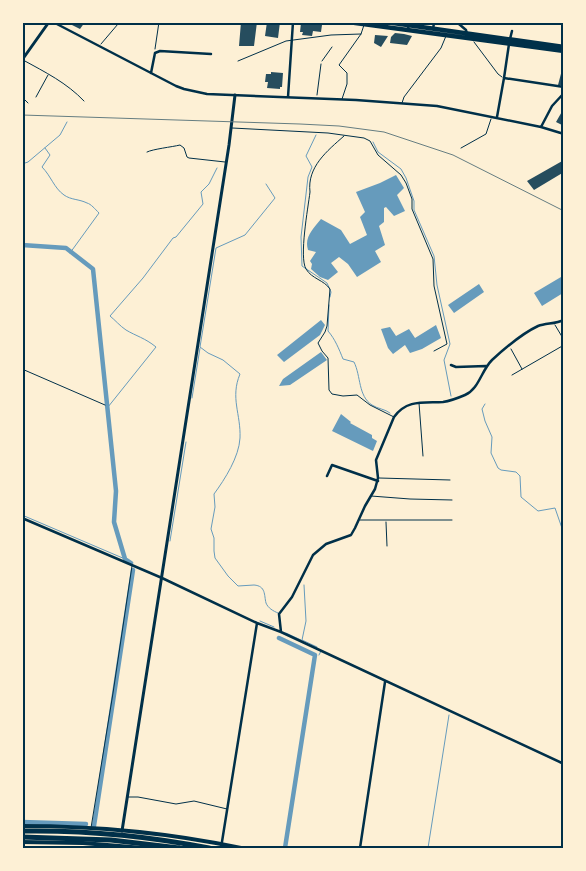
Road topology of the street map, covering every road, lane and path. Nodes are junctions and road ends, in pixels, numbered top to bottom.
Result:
1 (49, 22) edge
2 (53, 22) edge
3 (159, 22) edge
4 (293, 22) edge
5 (348, 22) edge
6 (386, 22) edge
7 (442, 22) edge
8 (452, 23) edge
9 (118, 24) dead end
10 (365, 24) edge
11 (408, 26) edge
12 (433, 31) junction
13 (512, 31) dead end
14 (450, 33) junction
15 (361, 34) junction
16 (469, 36) junction
17 (292, 40) junction
18 (509, 42) junction
19 (99, 46) junction
20 (332, 47) dead end
21 (564, 47) edge
22 (22, 51) edge
23 (564, 51) edge
24 (27, 52) junction
25 (155, 53) junction
26 (211, 54) dead end
27 (22, 60) edge
28 (238, 61) dead end
29 (322, 61) joint
30 (151, 73) junction
31 (49, 74) junction
32 (504, 78) junction
33 (564, 87) edge
34 (564, 93) edge
35 (235, 95) junction
36 (22, 97) edge
37 (36, 97) dead end
38 (288, 97) junction
39 (316, 98) junction
40 (342, 100) junction
41 (84, 101) dead end
42 (28, 103) dead end
43 (402, 103) junction
44 (492, 116) junction
45 (497, 117) junction
46 (541, 127) junction
47 (231, 128) junction
48 (564, 134) edge
49 (344, 136) junction
50 (461, 148) dead end
51 (147, 152) dead end
52 (226, 162) junction
53 (564, 320) edge
54 (554, 324) junction
55 (564, 340) edge
56 (564, 345) edge
57 (509, 347) junction
58 (434, 352) dead end
59 (451, 365) dead end
60 (486, 366) junction
61 (22, 369) edge
62 (522, 369) junction
63 (512, 375) dead end
64 (418, 402) junction
65 (105, 405) dead end
66 (394, 416) junction
67 (424, 456) dead end
68 (327, 476) dead end
69 (378, 479) junction
70 (450, 480) dead end
71 (371, 496) junction
72 (452, 500) dead end
73 (22, 518) edge
74 (358, 520) junction
75 (386, 520) junction
76 (452, 520) dead end
77 (386, 546) dead end
78 (132, 566) junction
79 (162, 578) junction
80 (257, 623) junction
81 (281, 632) junction
82 (386, 682) junction
83 (564, 764) edge
84 (127, 797) junction
85 (227, 809) junction
86 (22, 826) edge
87 (90, 828) junction
88 (22, 831) edge
89 (122, 831) junction
90 (167, 836) junction
91 (22, 837) edge
92 (22, 842) edge
93 (221, 846) edge
94 (120, 847) edge
95 (143, 848) edge
96 (173, 848) edge
97 (179, 848) edge
98 (209, 848) edge
99 (241, 848) edge
100 (360, 848) edge

1 - 24 street
2 - 19 street
3 - 25 path
4 - 17 street
5 - 10 main road
6 - 11 main road
7 - 12 street
8 - 14 street
8 - 16 street
9 - 19 path
10 - 11 main road
10 - 15 lane
11 - 12 main road
12 - 14 main road
13 - 18 street
14 - 16 main road
14 - 43 lane
15 - 17 lane
15 - 40 lane
16 - 18 main road
16 - 32 lane
17 - 28 lane
17 - 38 street
18 - 21 main road
18 - 23 main road
18 - 32 street
19 - 30 street
20 - 29 lane
22 - 24 lane
24 - 27 street
25 - 26 street
25 - 30 street
27 - 31 lane
29 - 39 path
30 - 35 street
31 - 37 lane
31 - 41 lane
32 - 33 street
32 - 45 street
34 - 46 street
35 - 38 street
35 - 47 street
36 - 42 lane
38 - 39 street
39 - 40 street
40 - 43 street
43 - 44 street
44 - 45 street
44 - 50 path
45 - 46 street
46 - 48 street
47 - 49 lane
47 - 52 street
49 - 58 lane
49 - 66 lane
51 - 52 lane
52 - 79 street
53 - 54 street
54 - 55 path
54 - 57 street
56 - 62 path
57 - 60 street
57 - 62 path
59 - 60 street
60 - 64 street
61 - 65 lane
62 - 63 path
64 - 66 street
64 - 67 lane
66 - 69 street
68 - 69 street
69 - 70 lane
69 - 71 street
71 - 72 lane
71 - 74 street
73 - 78 street
74 - 75 lane
74 - 81 street
75 - 76 lane
75 - 77 lane
78 - 79 street
78 - 87 lane
79 - 80 street
79 - 84 street
80 - 81 street
80 - 85 street
81 - 82 street
82 - 83 street
82 - 100 street
84 - 85 lane
84 - 89 street
85 - 93 street
86 - 87 main road
87 - 89 main road
88 - 98 highway
89 - 90 main road
89 - 94 street
90 - 93 main road
90 - 96 main road
91 - 97 highway
92 - 94 main road
93 - 99 main road
94 - 95 main road

